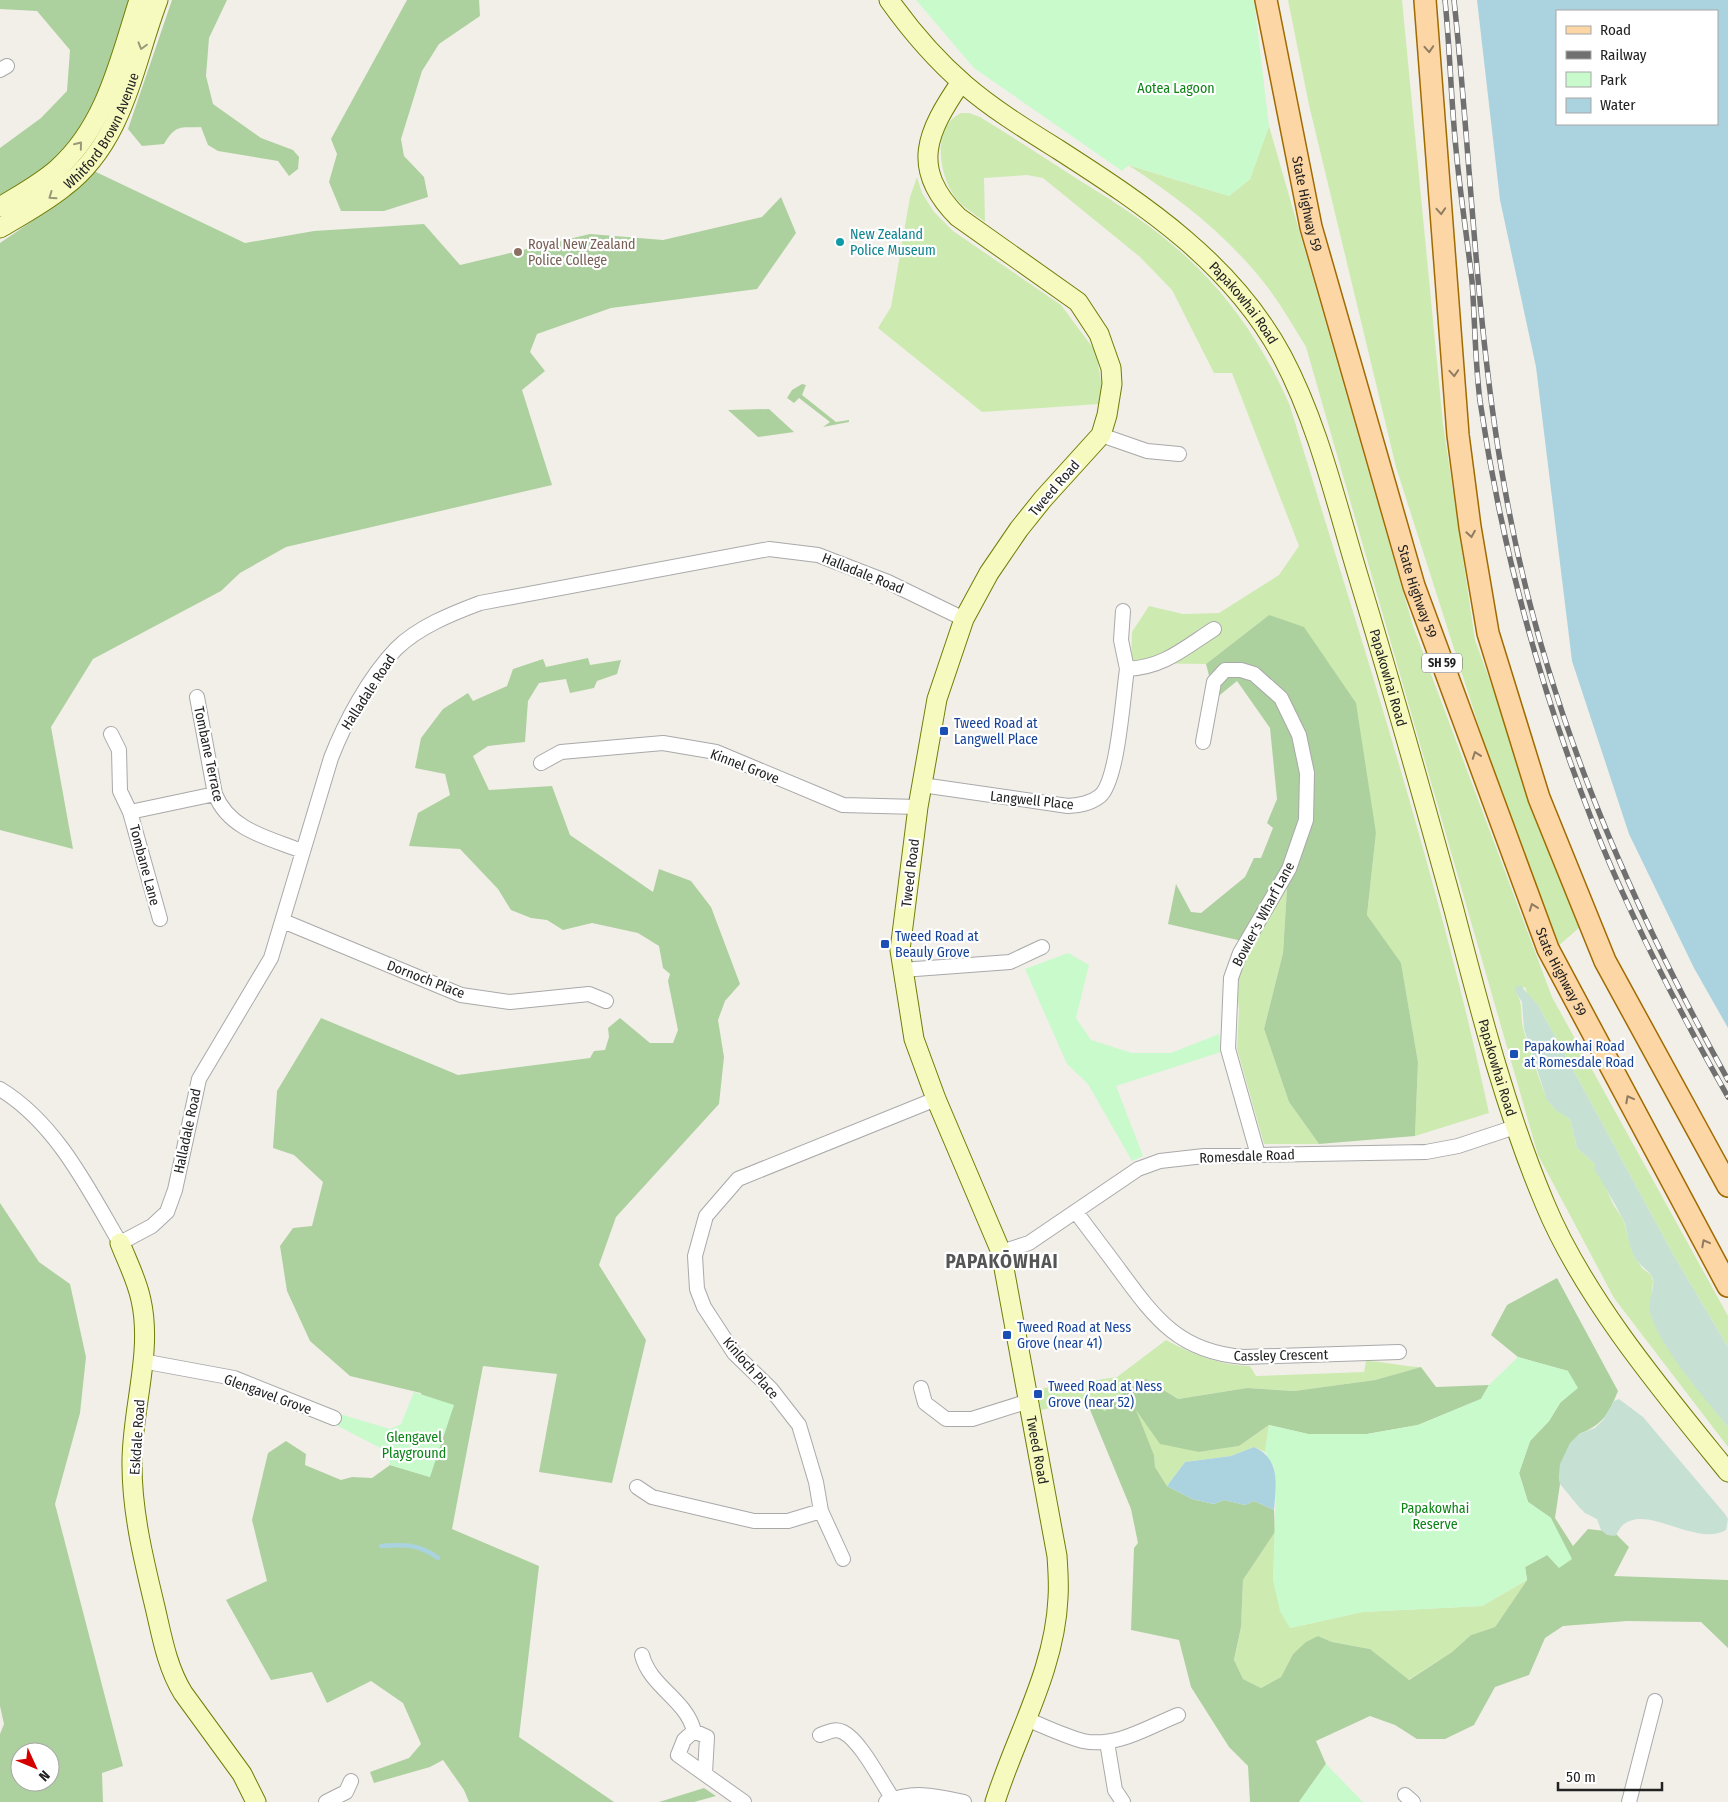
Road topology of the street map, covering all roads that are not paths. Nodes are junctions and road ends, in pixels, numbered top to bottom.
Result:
1 (139, 0) edge
2 (158, 0) edge
3 (889, 0) edge
4 (1266, 0) edge
5 (1425, 0) edge
6 (961, 82) junction
7 (0, 207) edge
8 (0, 228) edge
9 (1101, 435) junction
10 (1179, 454) dead end
11 (1123, 611) dead end
12 (964, 619) junction
13 (1214, 629) dead end
14 (1127, 669) junction
15 (197, 697) dead end
16 (111, 734) dead end
17 (1203, 742) dead end
18 (541, 763) dead end
19 (922, 786) junction
20 (216, 794) junction
21 (918, 807) junction
22 (130, 812) junction
23 (302, 851) junction
24 (160, 919) dead end
25 (283, 921) junction
26 (1042, 947) dead end
27 (902, 970) junction
28 (606, 1002) dead end
29 (0, 1090) edge
30 (936, 1098) junction
31 (1515, 1127) junction
32 (1258, 1155) junction
33 (1728, 1186) edge
34 (1076, 1212) junction
35 (120, 1243) junction
36 (1001, 1252) junction
37 (1728, 1286) edge
38 (1399, 1352) dead end
39 (142, 1361) junction
40 (921, 1388) dead end
41 (1029, 1401) junction
42 (334, 1418) dead end
43 (1728, 1472) edge
44 (637, 1487) dead end
45 (821, 1511) junction
46 (844, 1559) dead end
47 (642, 1655) dead end
48 (1656, 1700) dead end
49 (1178, 1715) dead end
50 (1026, 1719) junction
51 (694, 1731) junction
52 (820, 1735) dead end
53 (1107, 1742) junction
54 (705, 1773) junction
55 (351, 1781) dead end
56 (889, 1800) edge
57 (256, 1802) edge
58 (326, 1802) edge
59 (744, 1802) edge
60 (964, 1802) edge
61 (994, 1802) edge
62 (1123, 1802) edge
63 (1629, 1802) edge

7 -> 1 street, Whitford Brown Avenue
2 -> 8 street, Whitford Brown Avenue
3 - 6 street, Papakowhai Road
37 -> 4 main road, State Highway 59 / SH 59
5 -> 33 main road
6 - 9 street, Tweed Road
6 - 31 street, Papakowhai Road
9 - 10 street
9 - 12 street, Tweed Road
11 - 14 street, Langwell Place
12 - 19 street, Tweed Road
12 - 23 street, Halladale Road
13 - 14 street
14 - 19 street, Langwell Place
15 - 20 street, Tombane Terrace
16 - 22 street, Tombane Lane
17 - 32 street, Bowler's Wharf Lane
18 - 21 street, Kinnel Grove
19 - 21 street, Tweed Road
20 - 22 street, Tombane Lane
20 - 23 street, Tombane Terrace
21 - 27 street, Tweed Road
22 - 24 street, Tombane Lane
23 - 25 street, Halladale Road
25 - 28 street, Dornoch Place
25 - 35 street, Halladale Road
26 - 27 street
27 - 30 street, Tweed Road
29 - 35 street, Eskdale Road
30 - 36 street, Tweed Road
30 - 45 street, Kinloch Place
31 - 32 street, Romesdale Road
31 - 43 street, Papakowhai Road
32 - 34 street, Romesdale Road
34 - 36 street, Romesdale Road
34 - 38 street, Cassley Crescent
35 - 39 street, Eskdale Road
36 - 41 street, Tweed Road
39 - 42 street, Glengavel Grove
39 - 57 street, Eskdale Road
40 - 41 street
41 - 50 street, Tweed Road
44 - 45 street
45 - 46 street, Kinloch Place
47 - 51 street
48 - 63 street
49 - 53 street
50 - 53 street
50 - 61 street, Tweed Road
51 - 54 street
51 - 54 street
52 - 56 street
53 - 62 street
54 - 59 street
55 - 58 street
56 - 60 street

